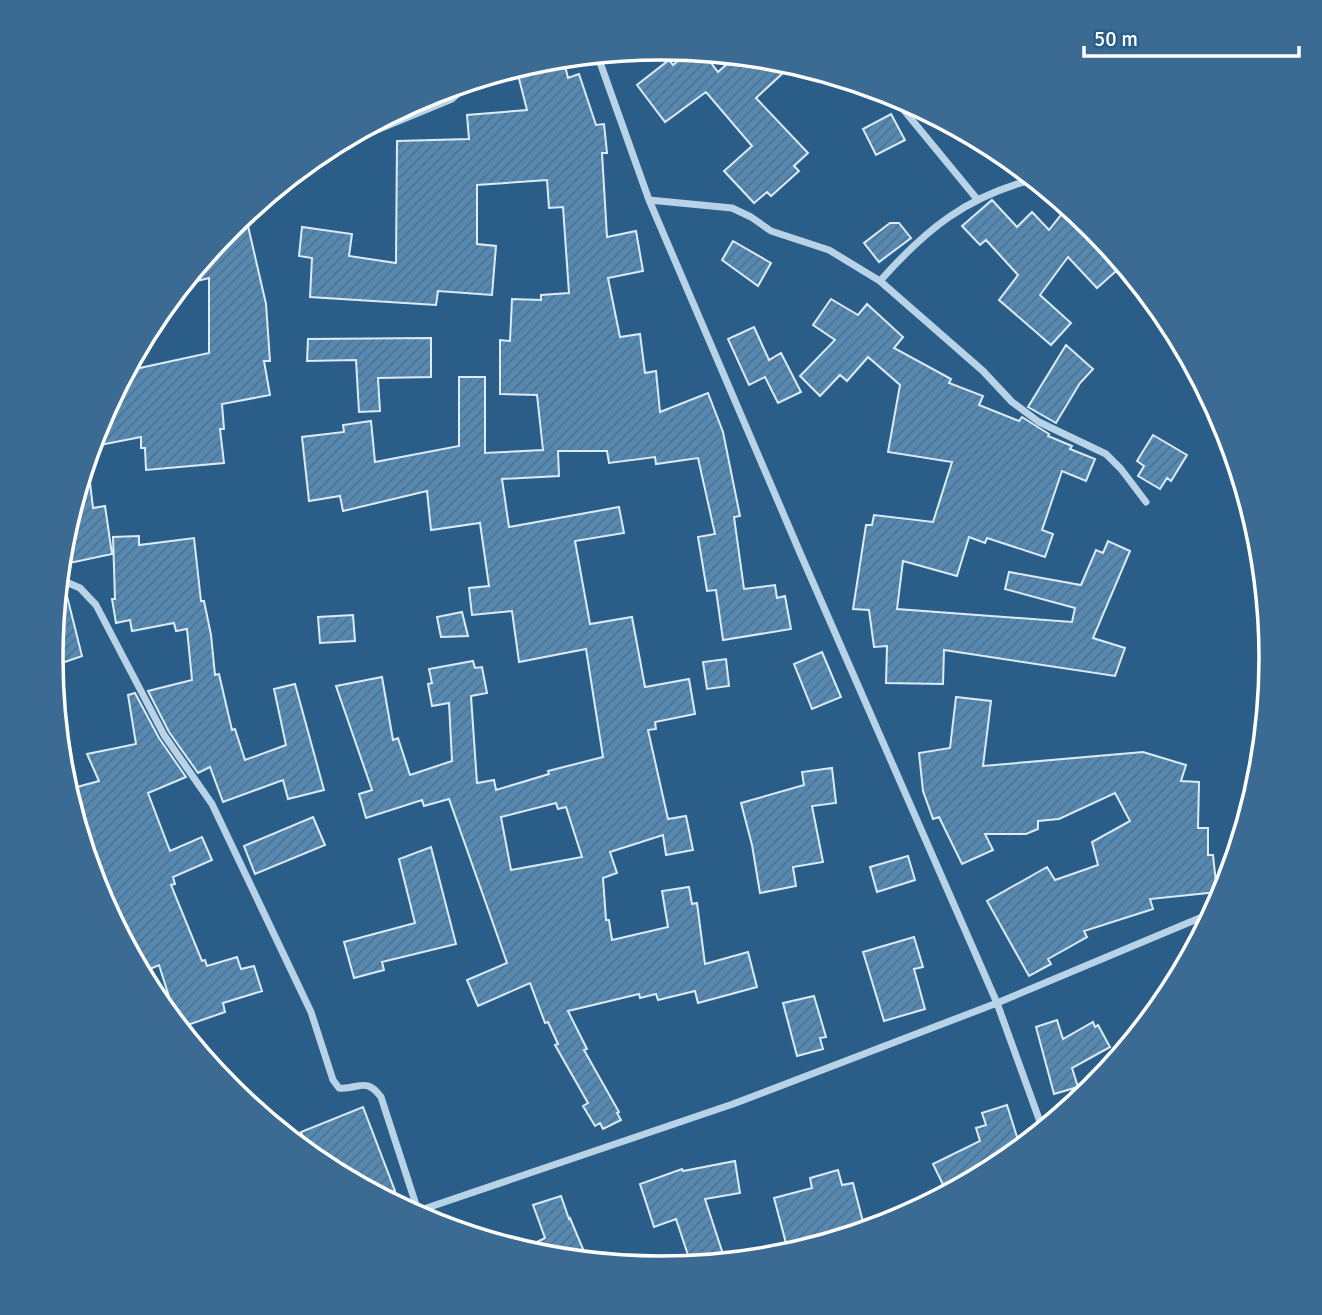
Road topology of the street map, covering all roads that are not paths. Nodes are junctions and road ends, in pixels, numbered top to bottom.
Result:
1 (600, 63) edge
2 (455, 96) edge
3 (906, 112) edge
4 (392, 124) edge
5 (1023, 181) edge
6 (977, 199) junction
7 (649, 200) junction
8 (880, 281) junction
9 (1146, 502) dead end
10 (68, 583) edge
11 (1199, 918) edge
12 (997, 1003) junction
13 (1039, 1120) edge
14 (413, 1201) edge
15 (430, 1209) edge

1 - 7 street
2 - 4 street
3 - 6 street
5 - 6 street
6 - 8 street
7 - 8 street
7 - 12 street
8 - 9 street
10 - 14 street
11 - 12 street
12 - 13 street
12 - 15 street

